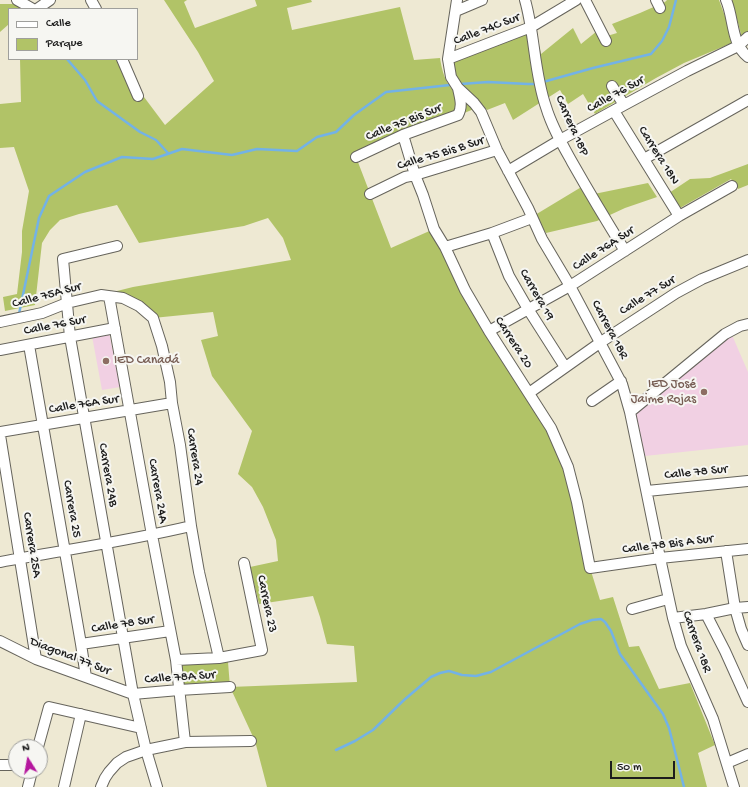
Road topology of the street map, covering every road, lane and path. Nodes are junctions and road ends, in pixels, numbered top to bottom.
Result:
1 (17, 0) edge
2 (50, 0) edge
3 (458, 0) edge
4 (482, 0) edge
5 (525, 0) edge
6 (576, 0) edge
7 (585, 0) edge
8 (726, 0) edge
9 (31, 8) edge
10 (38, 8) edge
11 (456, 11) junction
12 (531, 27) junction
13 (748, 37) edge
14 (606, 41) dead end
15 (738, 46) junction
16 (748, 57) edge
17 (448, 59) junction
18 (122, 60) edge
19 (612, 86) dead end
20 (458, 88) junction
21 (138, 96) dead end
22 (748, 100) edge
23 (624, 105) junction
24 (614, 111) junction
25 (404, 135) junction
26 (560, 140) junction
27 (497, 150) junction
28 (356, 157) dead end
29 (644, 159) junction
30 (508, 171) junction
31 (415, 175) junction
32 (732, 186) dead end
33 (370, 194) dead end
34 (679, 216) junction
35 (532, 218) junction
36 (492, 233) junction
37 (117, 246) dead end
38 (445, 247) junction
39 (625, 251) junction
40 (748, 260) edge
41 (570, 286) junction
42 (105, 296) junction
43 (67, 303) junction
44 (528, 309) junction
45 (0, 322) edge
46 (748, 324) edge
47 (114, 328) junction
48 (489, 331) junction
49 (70, 337) junction
50 (601, 342) junction
51 (29, 345) junction
52 (0, 350) edge
53 (565, 367) junction
54 (621, 381) junction
55 (529, 393) junction
56 (592, 400) dead end
57 (172, 403) junction
58 (129, 410) junction
59 (630, 412) junction
60 (84, 418) junction
61 (44, 424) junction
62 (0, 432) edge
63 (0, 435) edge
64 (748, 481) edge
65 (647, 491) junction
66 (191, 526) junction
67 (152, 535) junction
68 (106, 544) junction
69 (748, 549) edge
70 (65, 551) junction
71 (726, 551) junction
72 (660, 558) junction
73 (20, 559) junction
74 (0, 562) edge
75 (244, 563) dead end
76 (590, 568) joint
77 (668, 599) junction
78 (748, 607) edge
79 (735, 608) junction
80 (632, 609) dead end
81 (706, 614) junction
82 (673, 618) junction
83 (170, 631) junction
84 (123, 638) junction
85 (0, 641) edge
86 (81, 644) junction
87 (748, 645) edge
88 (262, 650) joint
89 (219, 658) junction
90 (36, 659) junction
91 (176, 660) junction
92 (86, 677) junction
93 (230, 687) dead end
94 (179, 690) junction
95 (133, 694) junction
96 (748, 702) edge
97 (81, 714) junction
98 (141, 728) junction
99 (40, 739) edge
100 (251, 741) dead end
101 (185, 742) junction
102 (146, 750) junction
103 (748, 754) edge
104 (727, 762) junction
105 (64, 787) edge
106 (101, 787) edge
107 (158, 787) edge
108 (734, 787) edge

1 - 9 street
2 - 10 street
3 - 11 street, Carrera 18R
4 - 11 street
5 - 12 street, Carrera 18P
6 - 12 street, Calle 74C Sur
7 - 14 street
8 - 15 street
11 - 17 street, Carrera 18R
12 - 17 street, Calle 74C Sur
12 - 26 street, Carrera 18P
13 - 15 street
15 - 16 street
15 - 23 street, Calle 76 Sur
17 - 20 street, Carrera 18R
18 - 21 street
19 - 23 street
20 - 25 street, Calle 75 Bis Sur
20 - 27 street, Carrera 18R
22 - 29 street
23 - 24 street, Calle 76 Sur
24 - 26 street, Calle 76 Sur
24 - 29 street, Carrera 18N
25 - 28 street, Calle 75 Bis Sur
25 - 31 street, Carrera 20
26 - 30 street, Calle 76 Sur
26 - 39 street, Carrera 18P
27 - 30 street, Carrera 18R
27 - 31 street, Calle 75 Bis B Sur
29 - 34 street, Carrera 18N
30 - 35 street, Carrera 18R
31 - 33 street, Calle 75 Bis B Sur
31 - 38 street, Carrera 20
32 - 34 street, Calle 76A Sur
34 - 39 street, Calle 76A Sur
35 - 36 street
35 - 41 street, Carrera 18R
36 - 38 street
36 - 44 street, Carrera 19
37 - 43 street, Carrera 24B
38 - 48 street, Carrera 20
39 - 41 street, Calle 76A Sur
40 - 50 street, Calle 77 Sur
41 - 44 street, Calle 76A Sur
41 - 50 street, Carrera 18R
42 - 43 street, Calle 75A Sur
42 - 47 street, Carrera 24A
42 - 57 street, Carrera 24
43 - 45 street, Calle 75A Sur
43 - 49 street, Carrera 24B
44 - 48 street, Calle 76A Sur
44 - 53 street, Carrera 19
46 - 59 street
47 - 49 street, Calle 76 Sur
47 - 58 street, Carrera 24A
48 - 55 street, Carrera 20
49 - 51 street, Calle 76 Sur
49 - 60 street, Carrera 24B
50 - 53 street, Calle 77 Sur
50 - 54 street, Carrera 18R
51 - 52 street, Calle 76 Sur
51 - 61 street, Carrera 25
53 - 55 street, Calle 77 Sur
54 - 56 street
54 - 59 street, Carrera 18R
55 - 76 street, Carrera 20
57 - 58 street, Calle 76A Sur
57 - 66 street, Carrera 24
58 - 60 street, Calle 76A Sur
58 - 67 street, Carrera 24A
59 - 65 street, Carrera 18R
60 - 61 street, Calle 76A Sur
60 - 68 street, Carrera 24B
61 - 62 street, Calle 76A Sur
61 - 70 street, Carrera 25
63 - 73 street, Carrera 25A
64 - 65 street, Calle 78 Sur
65 - 72 street, Carrera 18R
66 - 67 street
66 - 89 street, Carrera 24
67 - 68 street
67 - 83 street, Carrera 24A
68 - 70 street
68 - 84 street, Carrera 24B
69 - 71 street, Calle 78 Bis A Sur
70 - 73 street
70 - 86 street, Carrera 25
71 - 72 street, Calle 78 Bis A Sur
71 - 79 street
72 - 76 street, Calle 78 Bis A Sur
72 - 77 street, Carrera 18R
73 - 74 street
73 - 90 street, Carrera 25A
75 - 88 street, Carrera 23
77 - 80 street
77 - 82 street, Carrera 18R
78 - 79 street
79 - 81 street
79 - 87 street
81 - 82 street
81 - 96 street
82 - 104 street, Carrera 18R
83 - 84 street, Calle 78 Sur
83 - 91 street, Carrera 24A
84 - 86 street, Calle 78 Sur
84 - 95 street, Carrera 24B
85 - 90 street, Diagonal 77 Sur
86 - 92 street, Carrera 25
88 - 89 street, Calle 78A Sur
89 - 91 street, Calle 78A Sur
90 - 92 street, Diagonal 77 Sur
91 - 94 street, Carrera 24A
92 - 95 street, Diagonal 77 Sur
93 - 94 street, Calle 78A Sur
94 - 95 street, Calle 78A Sur
94 - 101 street, Carrera 24A
95 - 98 street
97 - 98 street
97 - 99 street
97 - 105 street
98 - 102 street
100 - 101 street
101 - 102 street
102 - 106 street
102 - 107 street
103 - 104 street
104 - 108 street, Carrera 18R

